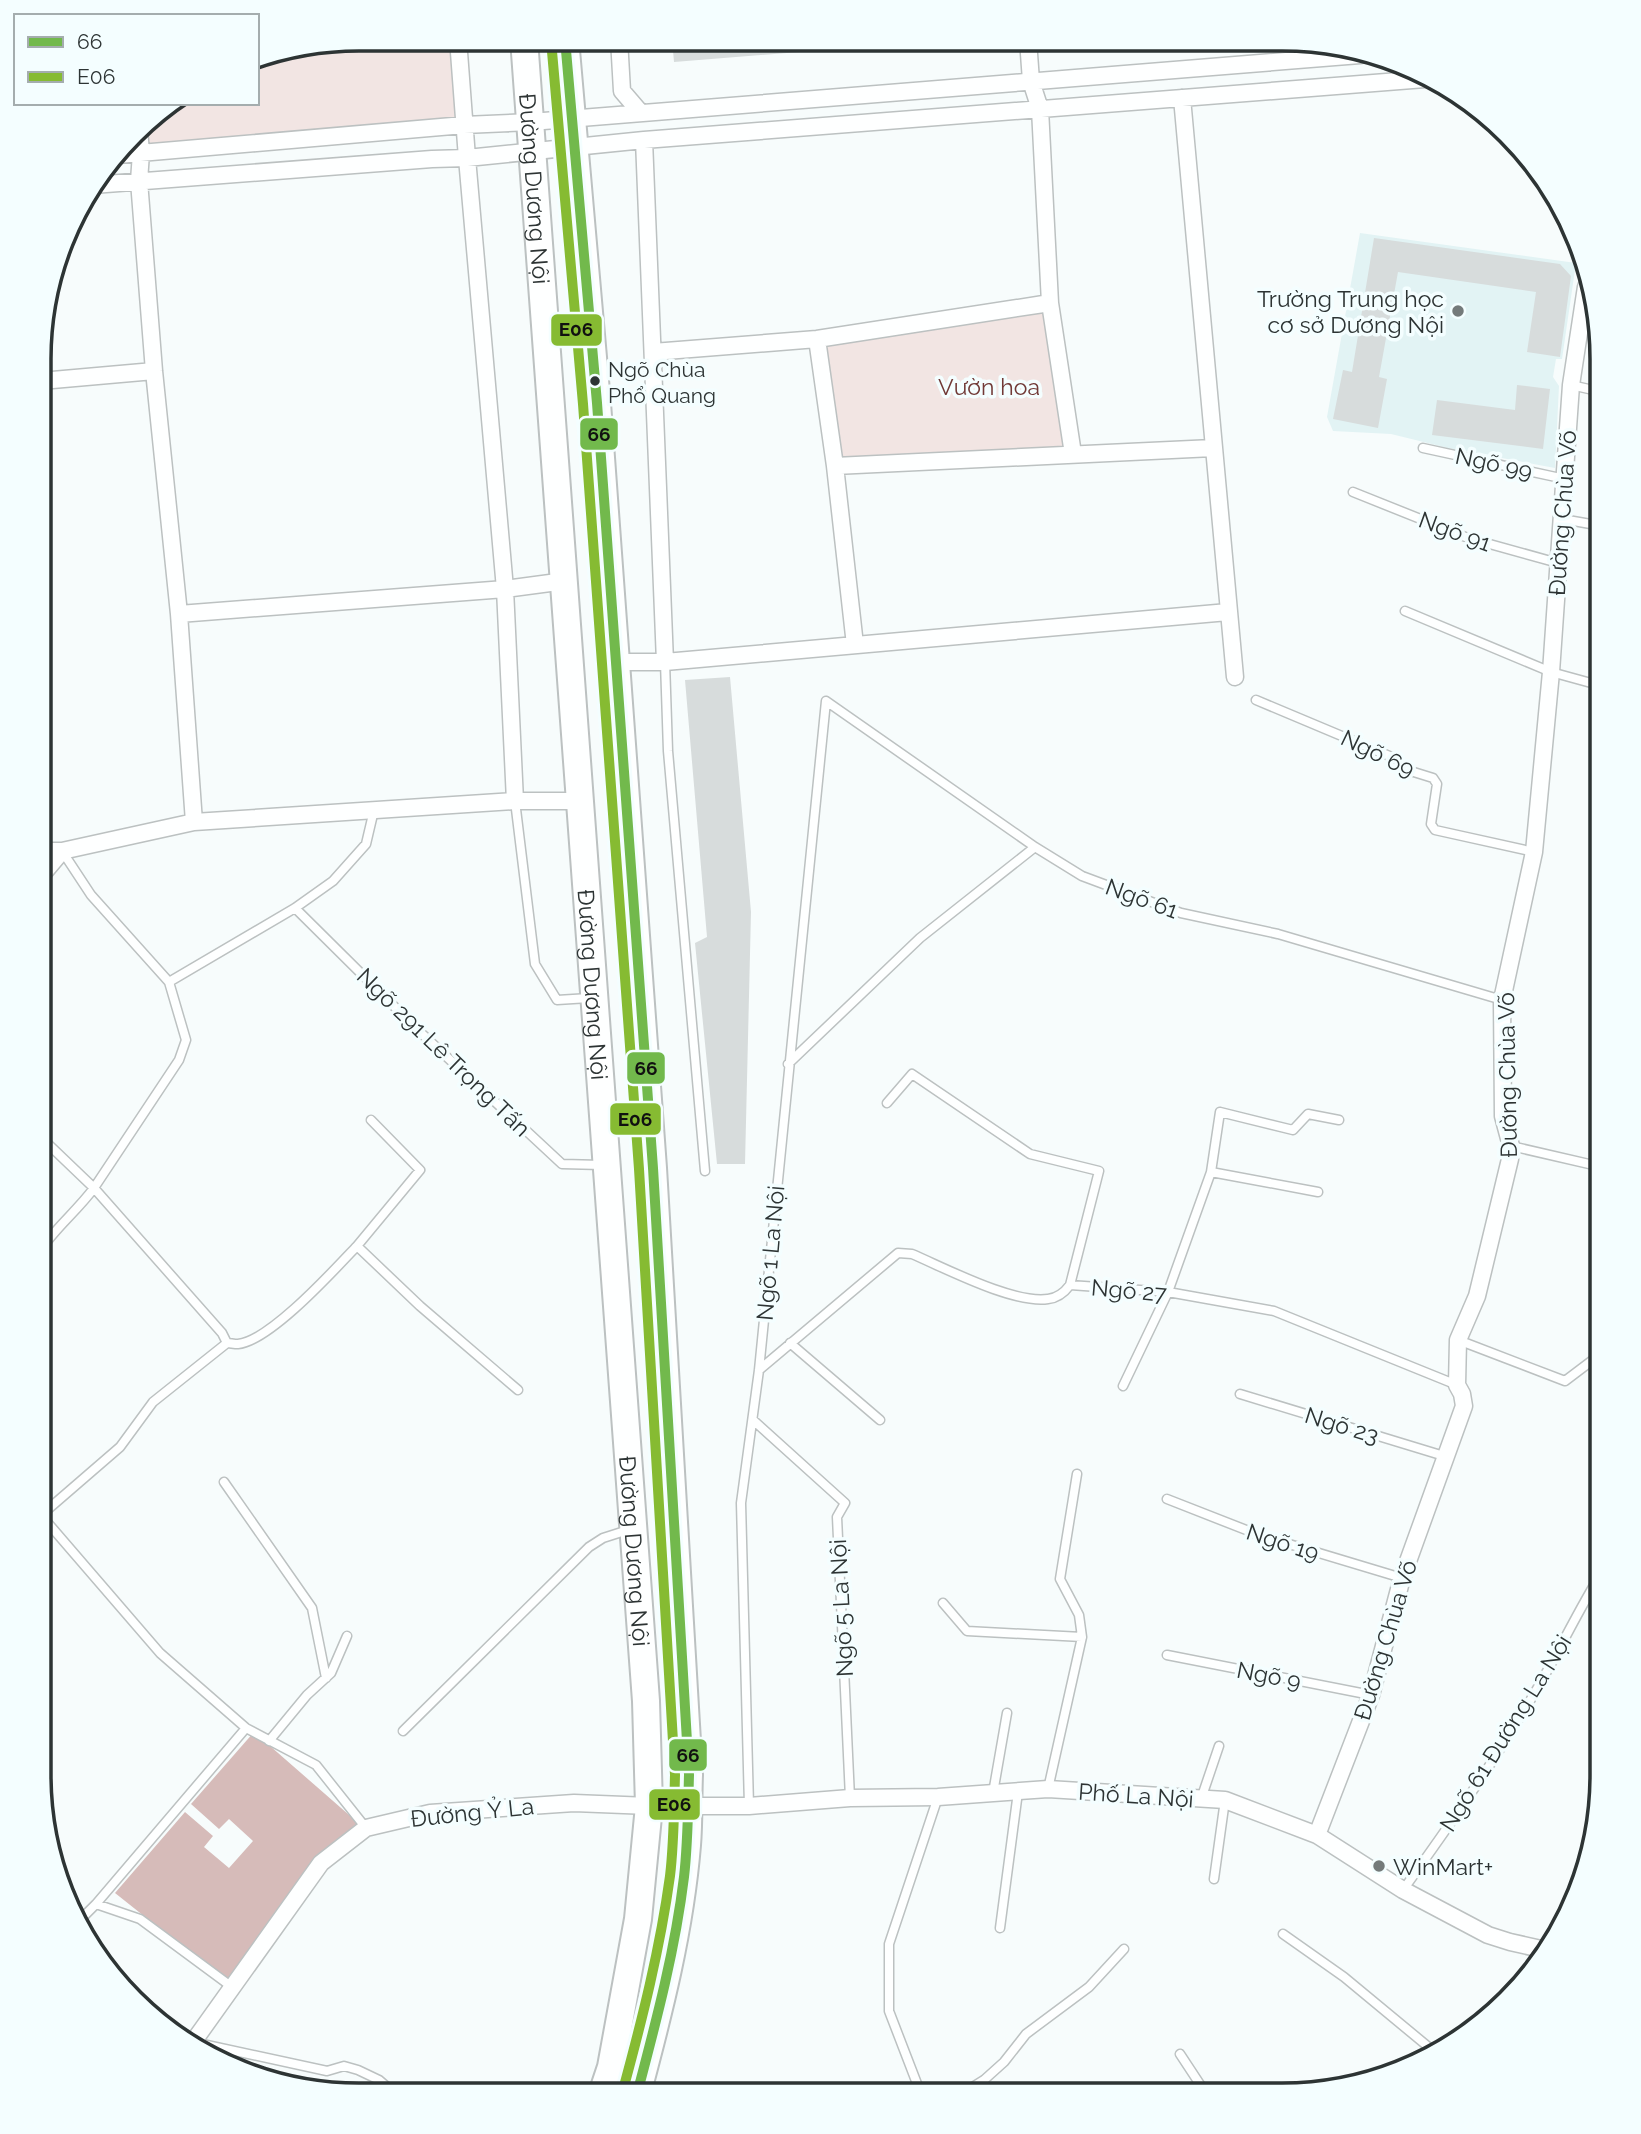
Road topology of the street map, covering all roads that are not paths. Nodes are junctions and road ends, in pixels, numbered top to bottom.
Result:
1 (459, 51) edge
2 (525, 51) edge
3 (566, 51) edge
4 (620, 51) edge
5 (1029, 51) edge
6 (1340, 57) edge
7 (1413, 80) edge
8 (1031, 81) junction
9 (1182, 98) junction
10 (1040, 109) junction
11 (640, 112) junction
12 (571, 119) junction
13 (531, 122) junction
14 (464, 125) junction
15 (644, 140) junction
16 (140, 142) edge
17 (574, 147) junction
18 (534, 151) junction
19 (141, 153) junction
20 (129, 154) edge
21 (467, 158) junction
22 (139, 181) junction
23 (106, 184) edge
24 (1584, 300) edge
25 (1049, 303) junction
26 (817, 339) junction
27 (653, 352) junction
28 (154, 371) junction
29 (51, 380) edge
30 (1571, 385) junction
31 (1590, 389) edge
32 (1213, 448) junction
33 (1423, 448) dead end
34 (1073, 454) junction
35 (835, 466) junction
36 (1564, 479) junction
37 (1353, 492) dead end
38 (1562, 519) junction
39 (1590, 524) edge
40 (1559, 563) junction
41 (565, 581) junction
42 (505, 589) junction
43 (1405, 611) dead end
44 (1228, 612) junction
45 (179, 614) junction
46 (855, 645) junction
47 (616, 662) junction
48 (665, 662) junction
49 (1551, 672) junction
50 (1235, 677) dead end
51 (1590, 683) edge
52 (1256, 700) dead end
53 (826, 701) joint
54 (514, 801) junction
55 (581, 801) junction
56 (374, 810) junction
57 (194, 822) junction
58 (1035, 847) junction
59 (51, 851) edge
60 (62, 851) junction
61 (1534, 852) junction
62 (51, 864) edge
63 (295, 908) junction
64 (169, 982) junction
65 (595, 998) junction
66 (1502, 1000) junction
67 (788, 1064) junction
68 (887, 1103) dead end
69 (371, 1119) dead end
70 (1339, 1120) dead end
71 (1511, 1146) junction
72 (51, 1147) edge
73 (1590, 1164) edge
74 (607, 1166) junction
75 (705, 1171) dead end
76 (1211, 1172) junction
77 (94, 1188) junction
78 (1318, 1192) dead end
79 (51, 1234) edge
80 (357, 1246) junction
81 (1070, 1285) junction
82 (1168, 1292) junction
83 (1458, 1340) junction
84 (227, 1343) junction
85 (790, 1343) junction
86 (1590, 1362) edge
87 (759, 1370) junction
88 (1123, 1385) dead end
89 (1457, 1385) junction
90 (518, 1390) dead end
91 (1240, 1394) dead end
92 (752, 1420) junction
93 (880, 1420) dead end
94 (1444, 1456) junction
95 (1077, 1474) dead end
96 (224, 1482) dead end
97 (1167, 1499) dead end
98 (51, 1507) edge
99 (633, 1528) junction
100 (51, 1529) edge
101 (1402, 1578) junction
102 (1590, 1591) edge
103 (943, 1603) dead end
104 (347, 1636) dead end
105 (1082, 1637) junction
106 (1167, 1655) dead end
107 (326, 1678) junction
108 (1371, 1695) junction
109 (1007, 1713) dead end
110 (246, 1728) junction
111 (403, 1731) dead end
112 (269, 1741) junction
113 (1219, 1746) dead end
114 (1048, 1789) junction
115 (1018, 1792) junction
116 (993, 1793) junction
117 (938, 1797) junction
118 (850, 1798) junction
119 (1201, 1799) junction
120 (1225, 1800) junction
121 (649, 1806) junction
122 (688, 1806) junction
123 (749, 1806) junction
124 (366, 1828) junction
125 (1317, 1835) junction
126 (1214, 1880) dead end
127 (1403, 1890) junction
128 (96, 1904) junction
129 (85, 1915) edge
130 (1000, 1928) dead end
131 (1283, 1934) dead end
132 (1536, 1948) edge
133 (1124, 1949) dead end
134 (232, 1987) junction
135 (197, 2037) edge
136 (1428, 2046) edge
137 (219, 2049) edge
138 (1180, 2054) dead end
139 (382, 2083) edge
140 (606, 2083) edge
141 (640, 2083) edge
142 (916, 2083) edge
143 (980, 2083) edge
144 (1199, 2083) edge

1 - 14 street
2 - 13 main road, Đường Dương Nội
3 - 12 main road, Đường Dương Nội
4 - 11 street
5 - 8 street
6 - 8 street
7 - 9 street
8 - 10 street
8 - 11 street
9 - 10 street
9 - 32 street
10 - 15 street
10 - 25 street
11 - 12 street
12 - 13 street
12 - 17 main road, Đường Dương Nội
13 - 14 street
13 - 18 main road, Đường Dương Nội
14 - 19 street
14 - 21 street
15 - 17 street
15 - 27 street
16 - 19 street
17 - 18 street
17 - 47 main road, Đường Dương Nội
18 - 21 street
18 - 41 main road, Đường Dương Nội
19 - 20 street
19 - 22 street
21 - 22 street
21 - 42 street
22 - 23 street
22 - 28 street
24 - 30 street, Đường Chùa Võ
25 - 26 street
25 - 34 street
26 - 27 street
26 - 35 street
27 - 48 street
28 - 29 street
28 - 45 street
30 - 31 lane
30 - 36 street, Đường Chùa Võ
32 - 34 street
32 - 44 street
33 - 36 lane, Ngõ 99
34 - 35 street
35 - 46 street
36 - 38 street, Đường Chùa Võ
37 - 40 lane, Ngõ 91
38 - 39 lane
38 - 40 street, Đường Chùa Võ
40 - 49 street, Đường Chùa Võ
41 - 42 street
41 - 55 main road, Đường Dương Nội
42 - 45 street
42 - 54 street
43 - 49 lane
44 - 46 street
44 - 50 street
45 - 57 street
46 - 48 street
47 - 48 street
47 - 122 main road, Đường Dương Nội
48 - 75 lane
49 - 51 lane
49 - 61 street, Đường Chùa Võ
52 - 61 lane, Ngõ 69
53 - 58 lane, Ngõ 61
53 - 67 lane, Ngõ 1 La Nội
54 - 55 street
54 - 56 street
54 - 65 lane
55 - 65 main road, Đường Dương Nội
56 - 57 street
56 - 63 lane
57 - 60 street
58 - 66 lane, Ngõ 61
58 - 67 lane
59 - 60 street
60 - 62 street
60 - 64 lane
61 - 66 street, Đường Chùa Võ
63 - 64 lane
63 - 74 lane, Ngõ 291 Lê Trọng Tấn
64 - 77 lane
65 - 74 main road, Đường Dương Nội
66 - 71 street, Đường Chùa Võ
67 - 87 lane, Ngõ 1 La Nội
68 - 81 lane, Ngõ 27
69 - 80 lane
70 - 76 lane
71 - 73 lane
71 - 83 street, Đường Chùa Võ
72 - 77 lane
74 - 99 main road, Đường Dương Nội
76 - 78 lane
76 - 82 lane
77 - 79 lane
77 - 84 lane
80 - 84 lane
80 - 90 lane
81 - 82 lane, Ngõ 27
81 - 85 lane
82 - 88 lane
82 - 89 lane, Ngõ 27
83 - 86 lane
83 - 89 street, Đường Chùa Võ
84 - 98 lane
85 - 87 lane
85 - 93 lane
87 - 92 lane, Ngõ 1 La Nội
89 - 94 street, Đường Chùa Võ
91 - 94 lane, Ngõ 23
92 - 118 lane, Ngõ 5 La Nội
92 - 123 lane, Ngõ 1 La Nội
94 - 101 street, Đường Chùa Võ
95 - 105 lane
96 - 107 lane
97 - 101 lane, Ngõ 19
99 - 111 lane
99 - 121 main road, Đường Dương Nội
100 - 110 lane
101 - 108 street, Đường Chùa Võ
102 - 127 lane, Ngõ 61 Đường La Nội
103 - 105 lane
104 - 107 lane
105 - 114 lane
106 - 108 lane, Ngõ 9
107 - 112 lane
108 - 125 street, Đường Chùa Võ
109 - 116 lane
110 - 112 lane
110 - 128 lane
112 - 124 lane
113 - 119 lane
114 - 115 street, Phố La Nội
114 - 119 street, Phố La Nội
115 - 116 street, Phố La Nội
115 - 130 lane
116 - 117 street, Phố La Nội
117 - 118 street, Phố La Nội
117 - 142 lane
118 - 123 street, Phố La Nội
119 - 120 street, Phố La Nội
120 - 125 street, Phố La Nội
120 - 126 lane
121 - 122 main road
121 - 124 street, Đường Ỷ La
121 - 140 main road, Đường Dương Nội
122 - 123 street, Phố La Nội
122 - 141 main road, Đường Dương Nội
124 - 134 street, Đường Ỷ La
125 - 127 street, Phố La Nội
127 - 132 street, Phố La Nội
128 - 129 lane
128 - 134 lane
131 - 136 lane
133 - 143 lane
134 - 135 street, Đường Ỷ La
137 - 139 lane
138 - 144 lane

